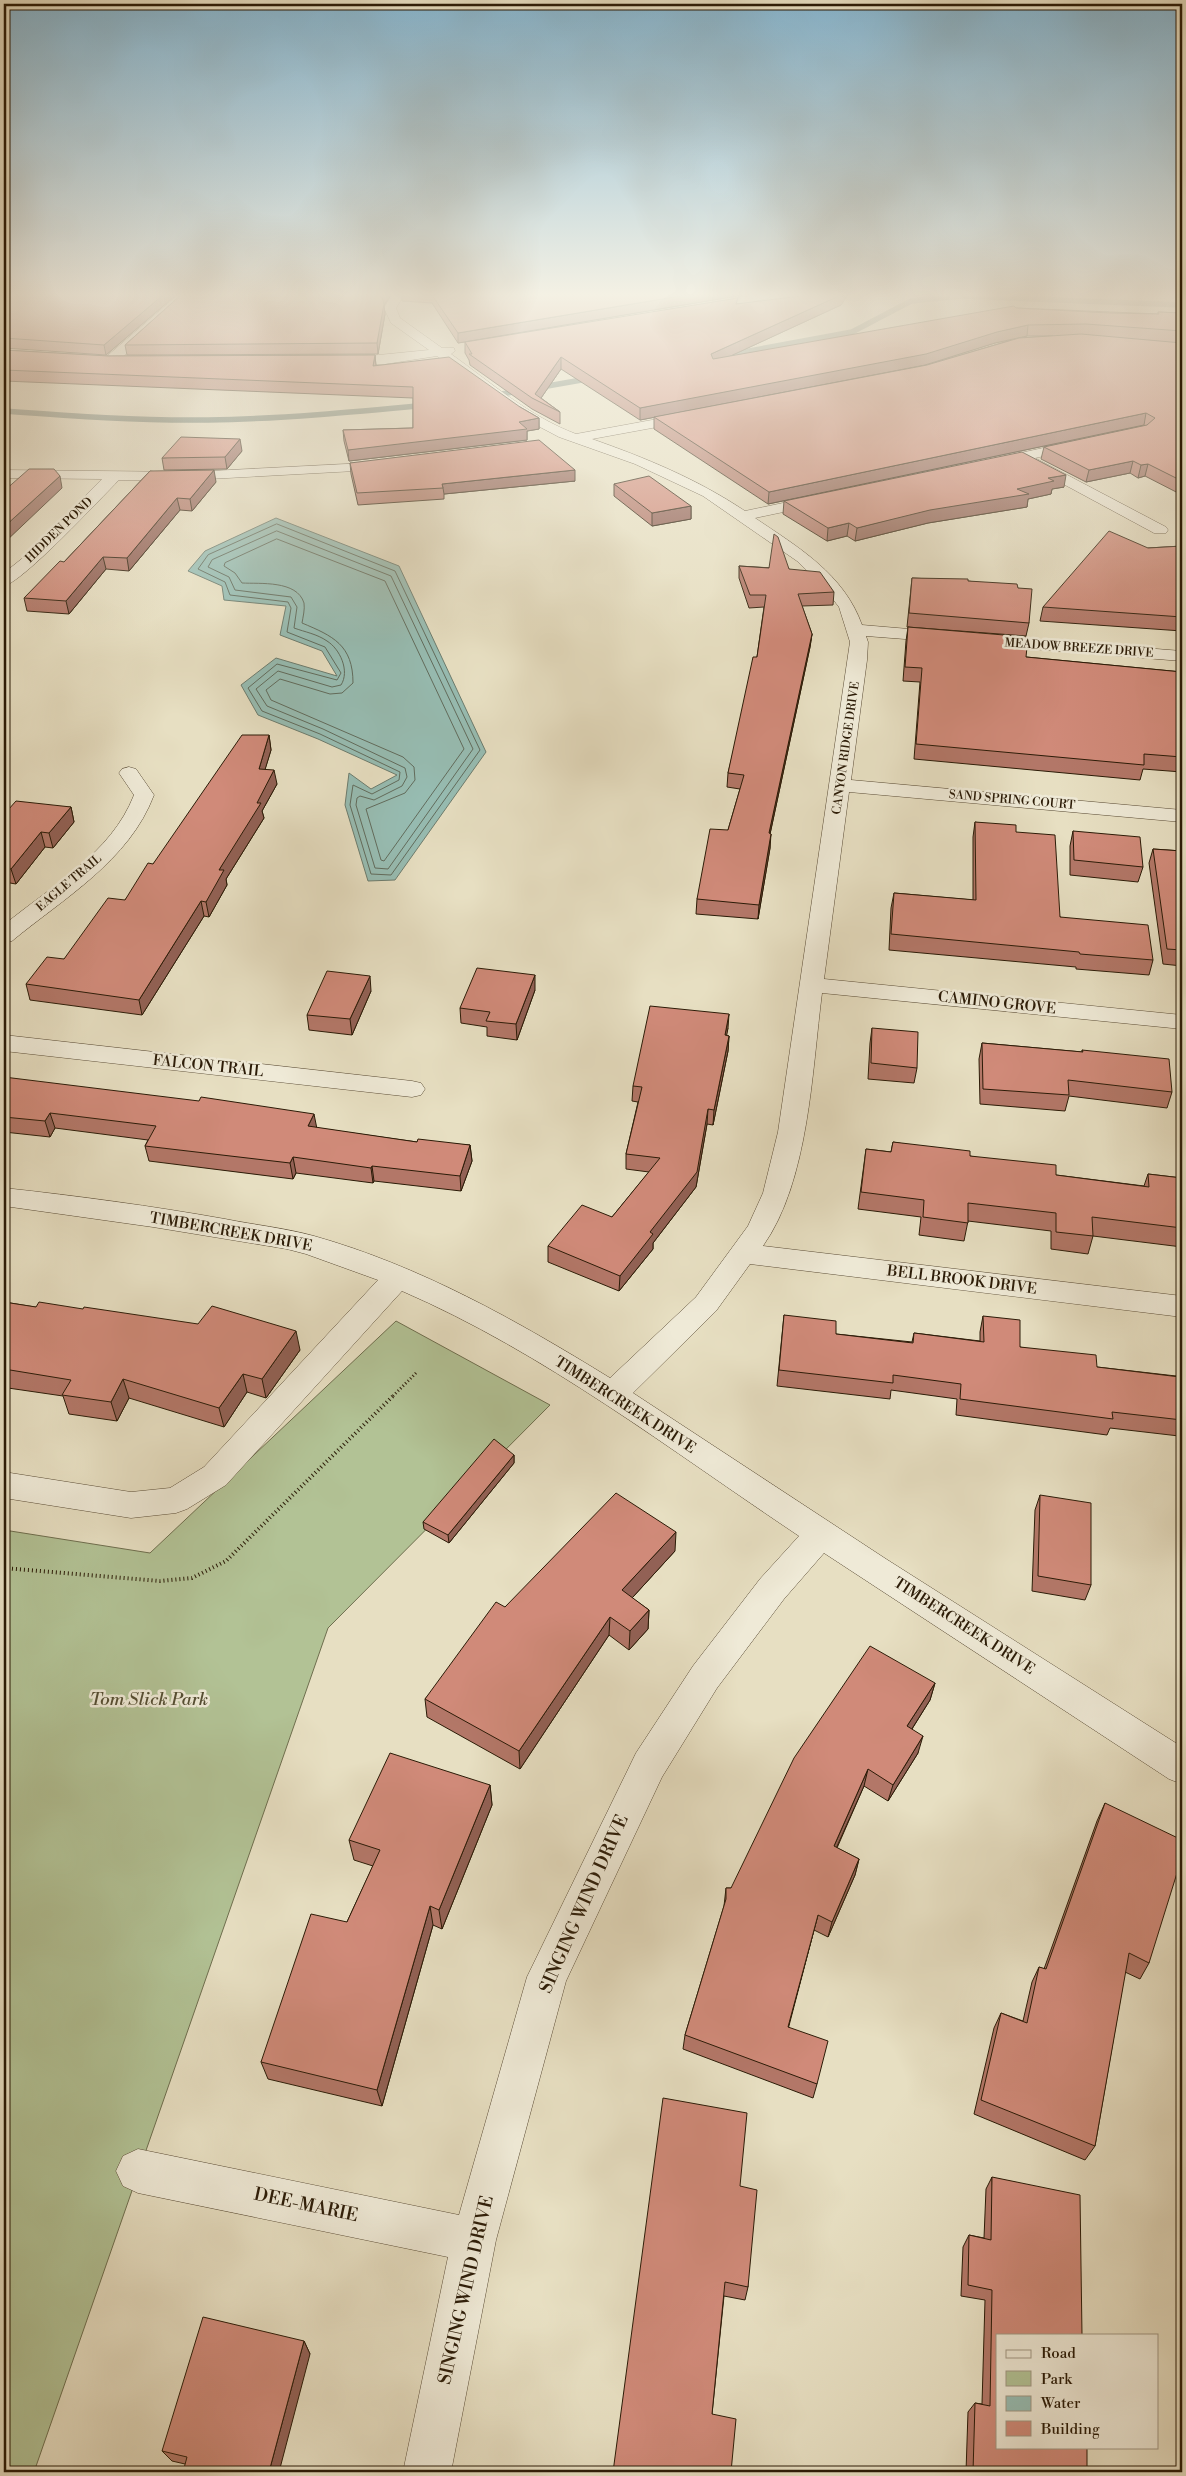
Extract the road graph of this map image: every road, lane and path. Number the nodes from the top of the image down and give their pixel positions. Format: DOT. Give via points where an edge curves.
graph roads {
  1 [pos="521,411"];
  2 [pos="700,415"];
  3 [pos="575,438"];
  4 [pos="1097,441"];
  5 [pos="548,443"];
  6 [pos="1022,457"];
  7 [pos="405,464"];
  8 [pos="974,467"];
  9 [pos="4,474"];
  10 [pos="113,477"];
  11 [pos="840,496"];
  12 [pos="744,516"];
  13 [pos="1160,530"];
  14 [pos="4,581"];
  15 [pos="856,630"];
  16 [pos="1182,656"];
  17 [pos="129,773"];
  18 [pos="841,785"];
  19 [pos="1182,816"];
  20 [pos="4,936"];
  21 [pos="812,985"];
  22 [pos="1182,1022"];
  23 [pos="4,1043"];
  24 [pos="412,1089"];
  25 [pos="4,1197"];
  26 [pos="742,1253"];
  27 [pos="399,1276"];
  28 [pos="1182,1307"];
  29 [pos="417,1372"];
  30 [pos="611,1395"];
  31 [pos="4,1485"];
  32 [pos="821,1534"];
  33 [pos="4,1568"];
  34 [pos="1182,1767"];
  35 [pos="138,2171"];
  36 [pos="474,2240"];
  37 [pos="427,2472"];
  1 -- 3 [label="street, CANYON RIDGE DRIVE"];
  2 -- 3 [label="street"];
  3 -- 5 [label="street"];
  3 -- 12 [label="street, CANYON RIDGE DRIVE" via="685,481"];
  4 -- 6 [label="street"];
  6 -- 8 [label="street"];
  6 -- 13 [label="street"];
  7 -- 10 [label="street" via="243,475"];
  9 -- 10 [label="street"];
  10 -- 14 [label="street, HIDDEN POND" via="30,560"];
  11 -- 12 [label="street"];
  12 -- 15 [label="street, CANYON RIDGE DRIVE" via="803,558 827,580 847,607"];
  15 -- 16 [label="street, MEADOW BREEZE DRIVE"];
  15 -- 18 [label="street, CANYON RIDGE DRIVE" via="858,660"];
  17 -- 20 [label="street, EAGLE TRAIL" via="144,795 140,810 124,832 82,875"];
  18 -- 19 [label="street, SAND SPRING COURT"];
  18 -- 21 [label="street, CANYON RIDGE DRIVE"];
  21 -- 22 [label="street, CAMINO GROVE"];
  21 -- 26 [label="street, CANYON RIDGE DRIVE" via="792,1132 776,1192 760,1229"];
  23 -- 24 [label="street, FALCON TRAIL"];
  25 -- 27 [label="street, TIMBERCREEK DRIVE" via="203,1224 311,1245"];
  26 -- 28 [label="street, BELL BROOK DRIVE"];
  26 -- 30 [label="street, CANYON RIDGE DRIVE" via="706,1304"];
  27 -- 30 [label="street, TIMBERCREEK DRIVE" via="497,1325"];
  27 -- 31 [label="street" via="215,1476 176,1500 131,1504"];
  29 -- 33 [label="path" via="226,1561 192,1578 160,1581"];
  30 -- 32 [label="street, TIMBERCREEK DRIVE"];
  32 -- 34 [label="street, TIMBERCREEK DRIVE"];
  32 -- 36 [label="street, SINGING WIND DRIVE" via="772,1589 705,1677 649,1764 608,1847 546,1977"];
  35 -- 36 [label="street, DEE-MARIE"];
  36 -- 37 [label="street, SINGING WIND DRIVE"];
}
